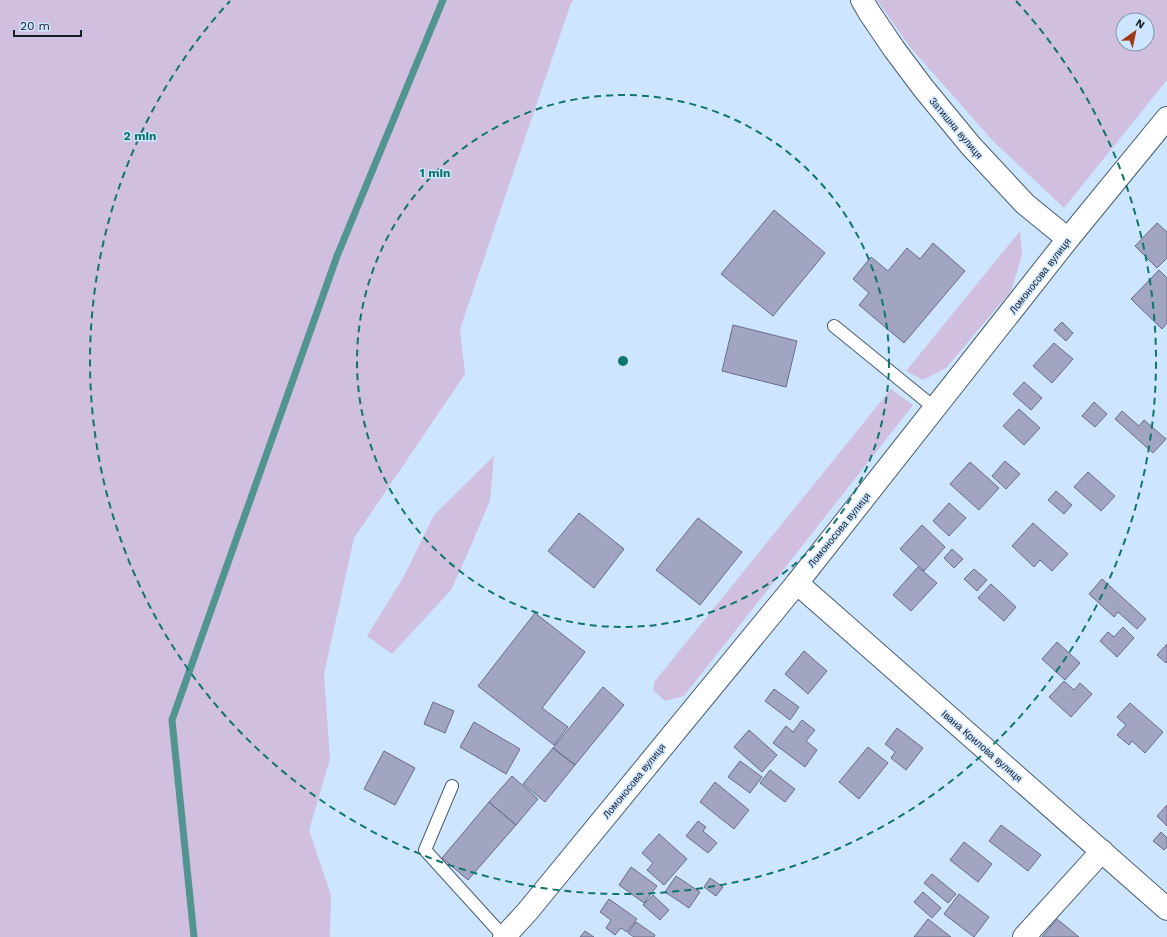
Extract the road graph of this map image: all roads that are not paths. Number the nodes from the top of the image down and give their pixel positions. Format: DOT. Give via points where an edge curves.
graph roads {
  1 [pos="862,0"];
  2 [pos="1165,124"];
  3 [pos="1068,239"];
  4 [pos="834,326"];
  5 [pos="936,408"];
  6 [pos="797,583"];
  7 [pos="452,786"];
  8 [pos="1102,851"];
  9 [pos="1167,909"];
  10 [pos="504,937"];
  11 [pos="1024,937"];
  1 -- 3 [label="street, Затишна вулиця" via="894,50 971,146 1025,204"];
  2 -- 3 [label="street, Ломоносова вулиця"];
  3 -- 5 [label="street, Ломоносова вулиця"];
  4 -- 5 [label="lane"];
  5 -- 6 [label="street, Ломоносова вулиця"];
  6 -- 8 [label="street, Івана Крилова вулиця"];
  6 -- 10 [label="street, Ломоносова вулиця"];
  7 -- 10 [label="lane" via="425,850"];
  8 -- 9 [label="street, Івана Крилова вулиця"];
  8 -- 11 [label="street"];
}
